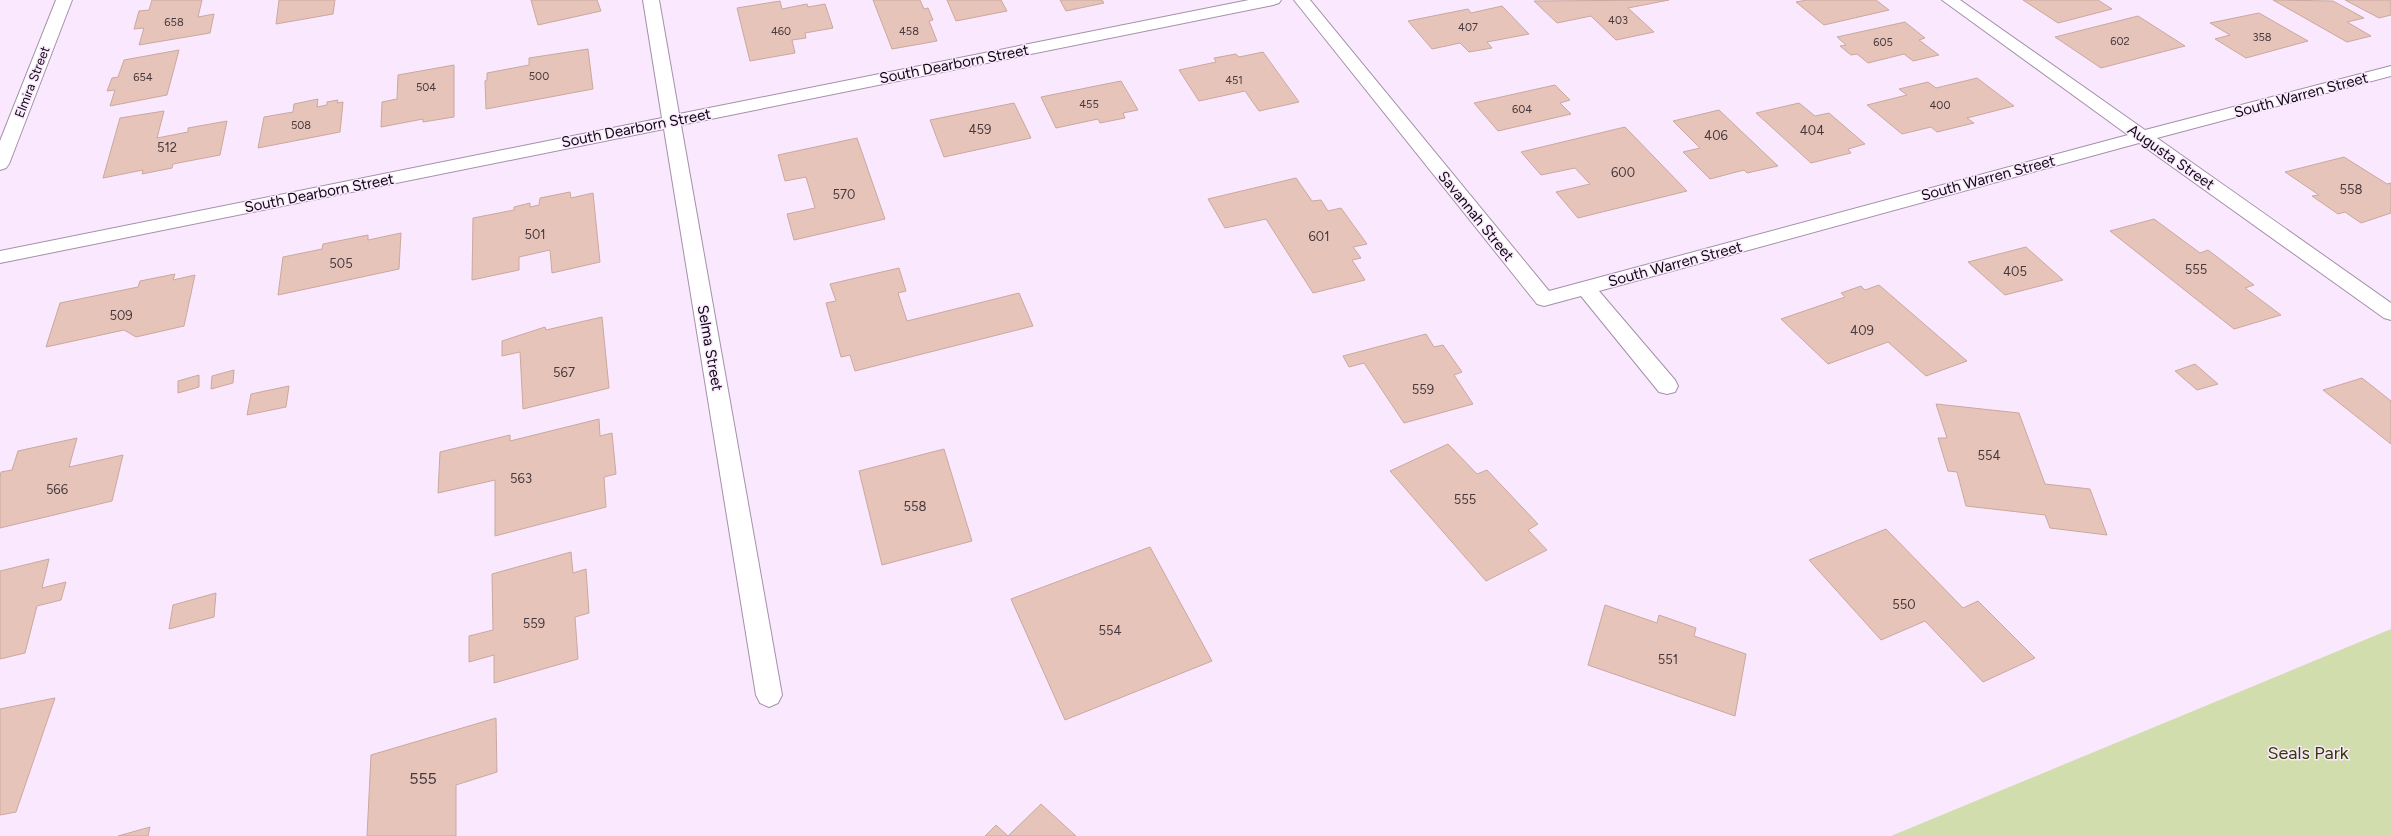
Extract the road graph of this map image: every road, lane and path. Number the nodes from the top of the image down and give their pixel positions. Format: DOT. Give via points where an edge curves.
graph roads {
  1 [pos="64,0"];
  2 [pos="651,0"];
  3 [pos="1273,0"];
  4 [pos="1302,0"];
  5 [pos="1950,0"];
  6 [pos="2391,71"];
  7 [pos="672,121"];
  8 [pos="2142,136"];
  9 [pos="0,164"];
  10 [pos="0,257"];
  11 [pos="1585,288"];
  12 [pos="2391,313"];
  13 [pos="1667,386"];
  14 [pos="769,695"];
  1 -- 9 [label="street, Elmira Street"];
  2 -- 7 [label="street, Selma Street"];
  3 -- 7 [label="street, South Dearborn Street"];
  4 -- 11 [label="street, Savannah Street" via="1544,299"];
  5 -- 8 [label="street, Augusta Street"];
  6 -- 8 [label="street, South Warren Street"];
  7 -- 10 [label="street, South Dearborn Street"];
  7 -- 14 [label="street, Selma Street"];
  8 -- 11 [label="street, South Warren Street"];
  8 -- 12 [label="street, Augusta Street"];
  11 -- 13 [label="street"];
}
